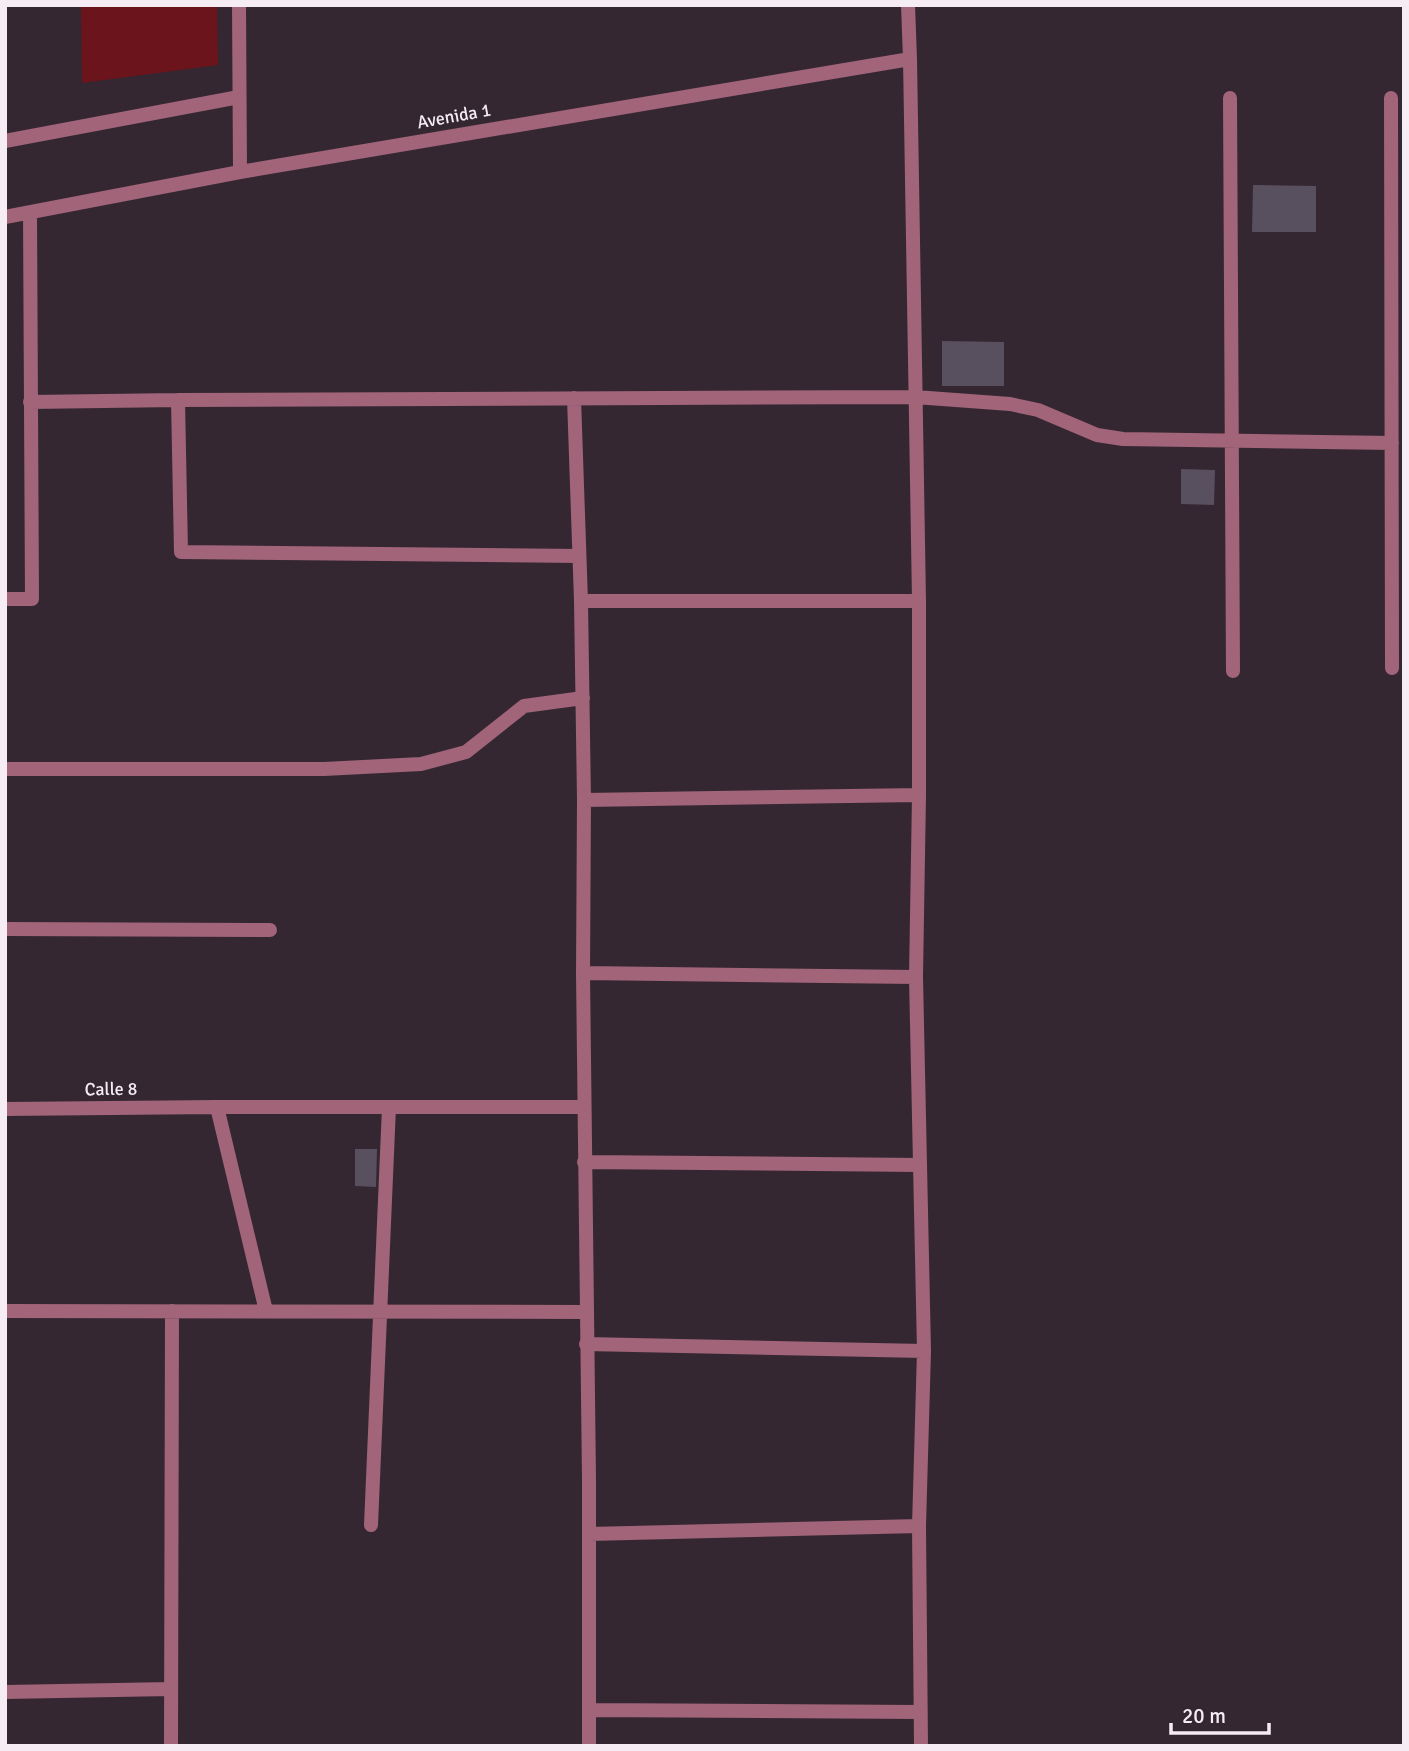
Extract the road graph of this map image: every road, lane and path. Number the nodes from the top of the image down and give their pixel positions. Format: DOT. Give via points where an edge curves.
graph roads {
  1 [pos="239,5"];
  2 [pos="908,5"];
  3 [pos="910,59"];
  4 [pos="239,97"];
  5 [pos="1230,98"];
  6 [pos="1391,98"];
  7 [pos="5,141"];
  8 [pos="240,172"];
  9 [pos="30,213"];
  10 [pos="5,217"];
  11 [pos="915,397"];
  12 [pos="574,398"];
  13 [pos="178,400"];
  14 [pos="30,402"];
  15 [pos="1232,442"];
  16 [pos="1392,443"];
  17 [pos="579,556"];
  18 [pos="5,599"];
  19 [pos="581,601"];
  20 [pos="919,601"];
  21 [pos="1392,668"];
  22 [pos="1233,671"];
  23 [pos="583,698"];
  24 [pos="5,769"];
  25 [pos="919,795"];
  26 [pos="584,800"];
  27 [pos="5,929"];
  28 [pos="270,930"];
  29 [pos="583,973"];
  30 [pos="916,977"];
  31 [pos="217,1107"];
  32 [pos="389,1107"];
  33 [pos="584,1107"];
  34 [pos="5,1109"];
  35 [pos="584,1162"];
  36 [pos="919,1165"];
  37 [pos="5,1311"];
  38 [pos="172,1311"];
  39 [pos="266,1311"];
  40 [pos="379,1312"];
  41 [pos="586,1312"];
  42 [pos="586,1344"];
  43 [pos="924,1352"];
  44 [pos="371,1525"];
  45 [pos="919,1526"];
  46 [pos="589,1534"];
  47 [pos="171,1689"];
  48 [pos="5,1692"];
  49 [pos="589,1710"];
  50 [pos="920,1712"];
  51 [pos="171,1746"];
  52 [pos="589,1746"];
  53 [pos="920,1746"];
  1 -- 4 [label="street"];
  2 -- 3 [label="street"];
  3 -- 8 [label="street, Avenida 1"];
  3 -- 11 [label="street"];
  4 -- 7 [label="street"];
  4 -- 8 [label="street"];
  5 -- 15 [label="street"];
  6 -- 16 [label="street"];
  8 -- 9 [label="street, Avenida 1"];
  9 -- 10 [label="street, Avenida 1"];
  9 -- 14 [label="street"];
  11 -- 12 [label="street"];
  11 -- 15 [label="street" via="1010,404 1038,410 1097,435 1123,439"];
  11 -- 20 [label="street"];
  12 -- 13 [label="street"];
  12 -- 17 [label="street"];
  13 -- 14 [label="street"];
  13 -- 17 [label="street" via="181,552"];
  14 -- 18 [label="street" via="32,599"];
  15 -- 16 [label="street"];
  15 -- 22 [label="street"];
  16 -- 21 [label="street"];
  17 -- 19 [label="street"];
  19 -- 20 [label="street"];
  19 -- 23 [label="street"];
  20 -- 25 [label="street"];
  23 -- 24 [label="street" via="524,706 466,752 421,764 324,769"];
  23 -- 26 [label="street"];
  25 -- 26 [label="street"];
  25 -- 30 [label="street"];
  26 -- 29 [label="street"];
  27 -- 28 [label="street"];
  29 -- 30 [label="street"];
  29 -- 33 [label="street"];
  30 -- 36 [label="street"];
  31 -- 32 [label="street, Calle 8"];
  31 -- 34 [label="street, Calle 8"];
  31 -- 39 [label="street"];
  32 -- 33 [label="street, Calle 8"];
  32 -- 40 [label="street"];
  33 -- 35 [label="street"];
  35 -- 36 [label="street"];
  35 -- 41 [label="street"];
  36 -- 43 [label="street"];
  37 -- 38 [label="street"];
  38 -- 39 [label="street"];
  38 -- 47 [label="street"];
  39 -- 40 [label="street"];
  40 -- 41 [label="street"];
  40 -- 44 [label="street"];
  41 -- 42 [label="street"];
  42 -- 43 [label="street"];
  42 -- 46 [label="street"];
  43 -- 45 [label="street"];
  45 -- 46 [label="street"];
  45 -- 50 [label="street"];
  46 -- 49 [label="street"];
  47 -- 48 [label="street"];
  47 -- 51 [label="street"];
  49 -- 50 [label="street"];
  49 -- 52 [label="street"];
  50 -- 53 [label="street"];
}
